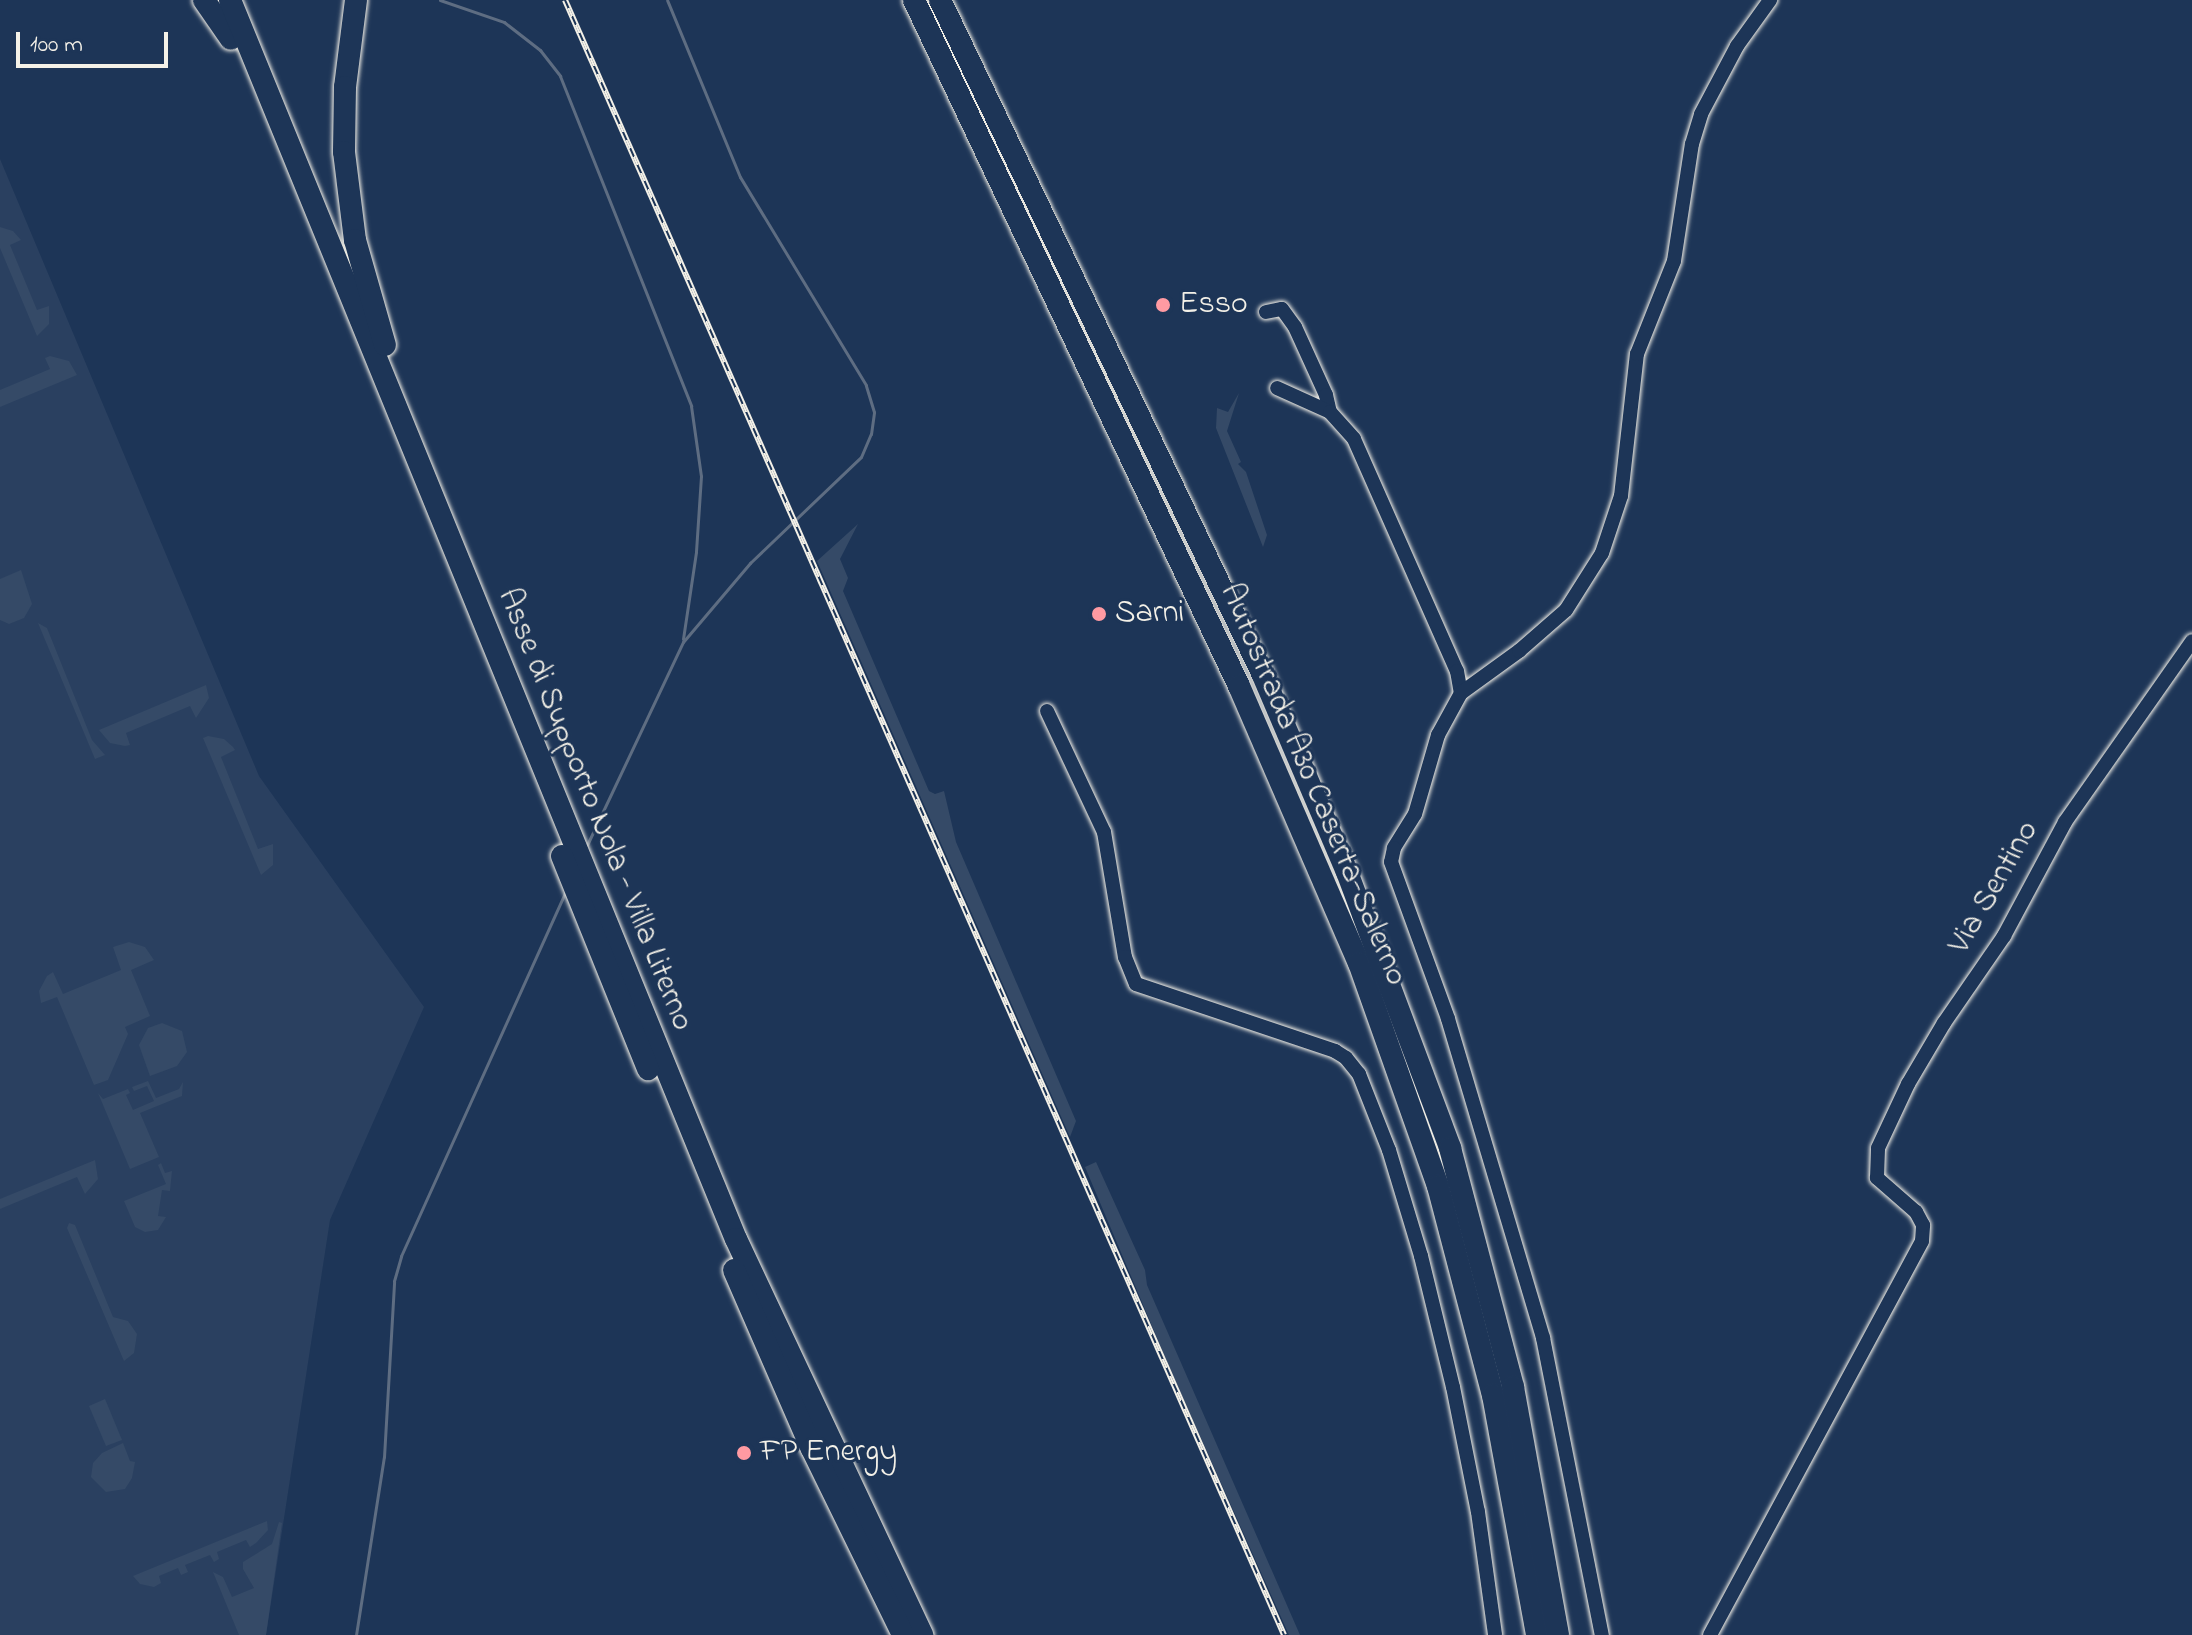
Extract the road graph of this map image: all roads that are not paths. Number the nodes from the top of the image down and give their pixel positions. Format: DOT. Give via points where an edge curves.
graph roads {
  1 [pos="204,0"];
  2 [pos="214,0"];
  3 [pos="230,0"];
  4 [pos="338,0"];
  5 [pos="356,0"];
  6 [pos="914,0"];
  7 [pos="940,0"];
  8 [pos="1770,0"];
  9 [pos="231,39"];
  10 [pos="345,87"];
  11 [pos="1266,312"];
  12 [pos="1277,388"];
  13 [pos="1330,412"];
  14 [pos="491,640"];
  15 [pos="2192,641"];
  16 [pos="1461,693"];
  17 [pos="1047,711"];
  18 [pos="548,800"];
  19 [pos="602,934"];
  20 [pos="903,1635"];
  21 [pos="922,1635"];
  22 [pos="1495,1635"];
  23 [pos="1537,1635"];
  24 [pos="1558,1635"];
  25 [pos="1602,1635"];
  26 [pos="1710,1635"];
  1 -- 9 [label="highway"];
  2 -- 9 [label="highway, Asse di Supporto Nola - Villa Literno"];
  3 -- 14 [label="highway, Asse di Supporto Nola - Villa Literno"];
  4 -- 10 [label="highway"];
  5 -- 10 [label="highway"];
  6 -- 23 [label="highway, Autostrada A30 Caserta-Salerno" via="1239,686 1359,963 1442,1201 1493,1395"];
  7 -- 24 [label="highway, Autostrada A30 Caserta-Salerno" via="1262,673 1347,872 1450,1148 1513,1387"];
  8 -- 16 [label="street" via="1737,46 1701,114 1674,261 1637,354 1621,496 1602,553 1566,610"];
  9 -- 18 [label="highway, Asse di Supporto Nola - Villa Literno"];
  10 -- 14 [label="highway" via="349,202 364,277 399,384 453,516"];
  11 -- 13 [label="street" via="1282,309 1295,327"];
  12 -- 13 [label="street"];
  13 -- 16 [label="street" via="1354,439 1446,643"];
  14 -- 18 [label="highway, Asse di Supporto Nola - Villa Literno"];
  15 -- 26 [label="street, Via Sentino" via="2068,818 2012,923 1908,1084 1878,1148 1877,1178 1916,1212 1923,1225 1922,1241"];
  16 -- 25 [label="street" via="1438,735 1415,814 1391,862 1448,1019 1543,1338"];
  17 -- 22 [label="street" via="1104,832 1125,957 1136,984 1335,1051 1359,1074 1407,1211 1453,1387"];
  18 -- 19 [label="highway, Asse di Supporto Nola - Villa Literno"];
  19 -- 20 [label="highway, Asse di Supporto Nola - Villa Literno" via="668,1118 812,1449"];
  19 -- 21 [label="highway, Asse di Supporto Nola - Villa Literno" via="736,1239"];
}
